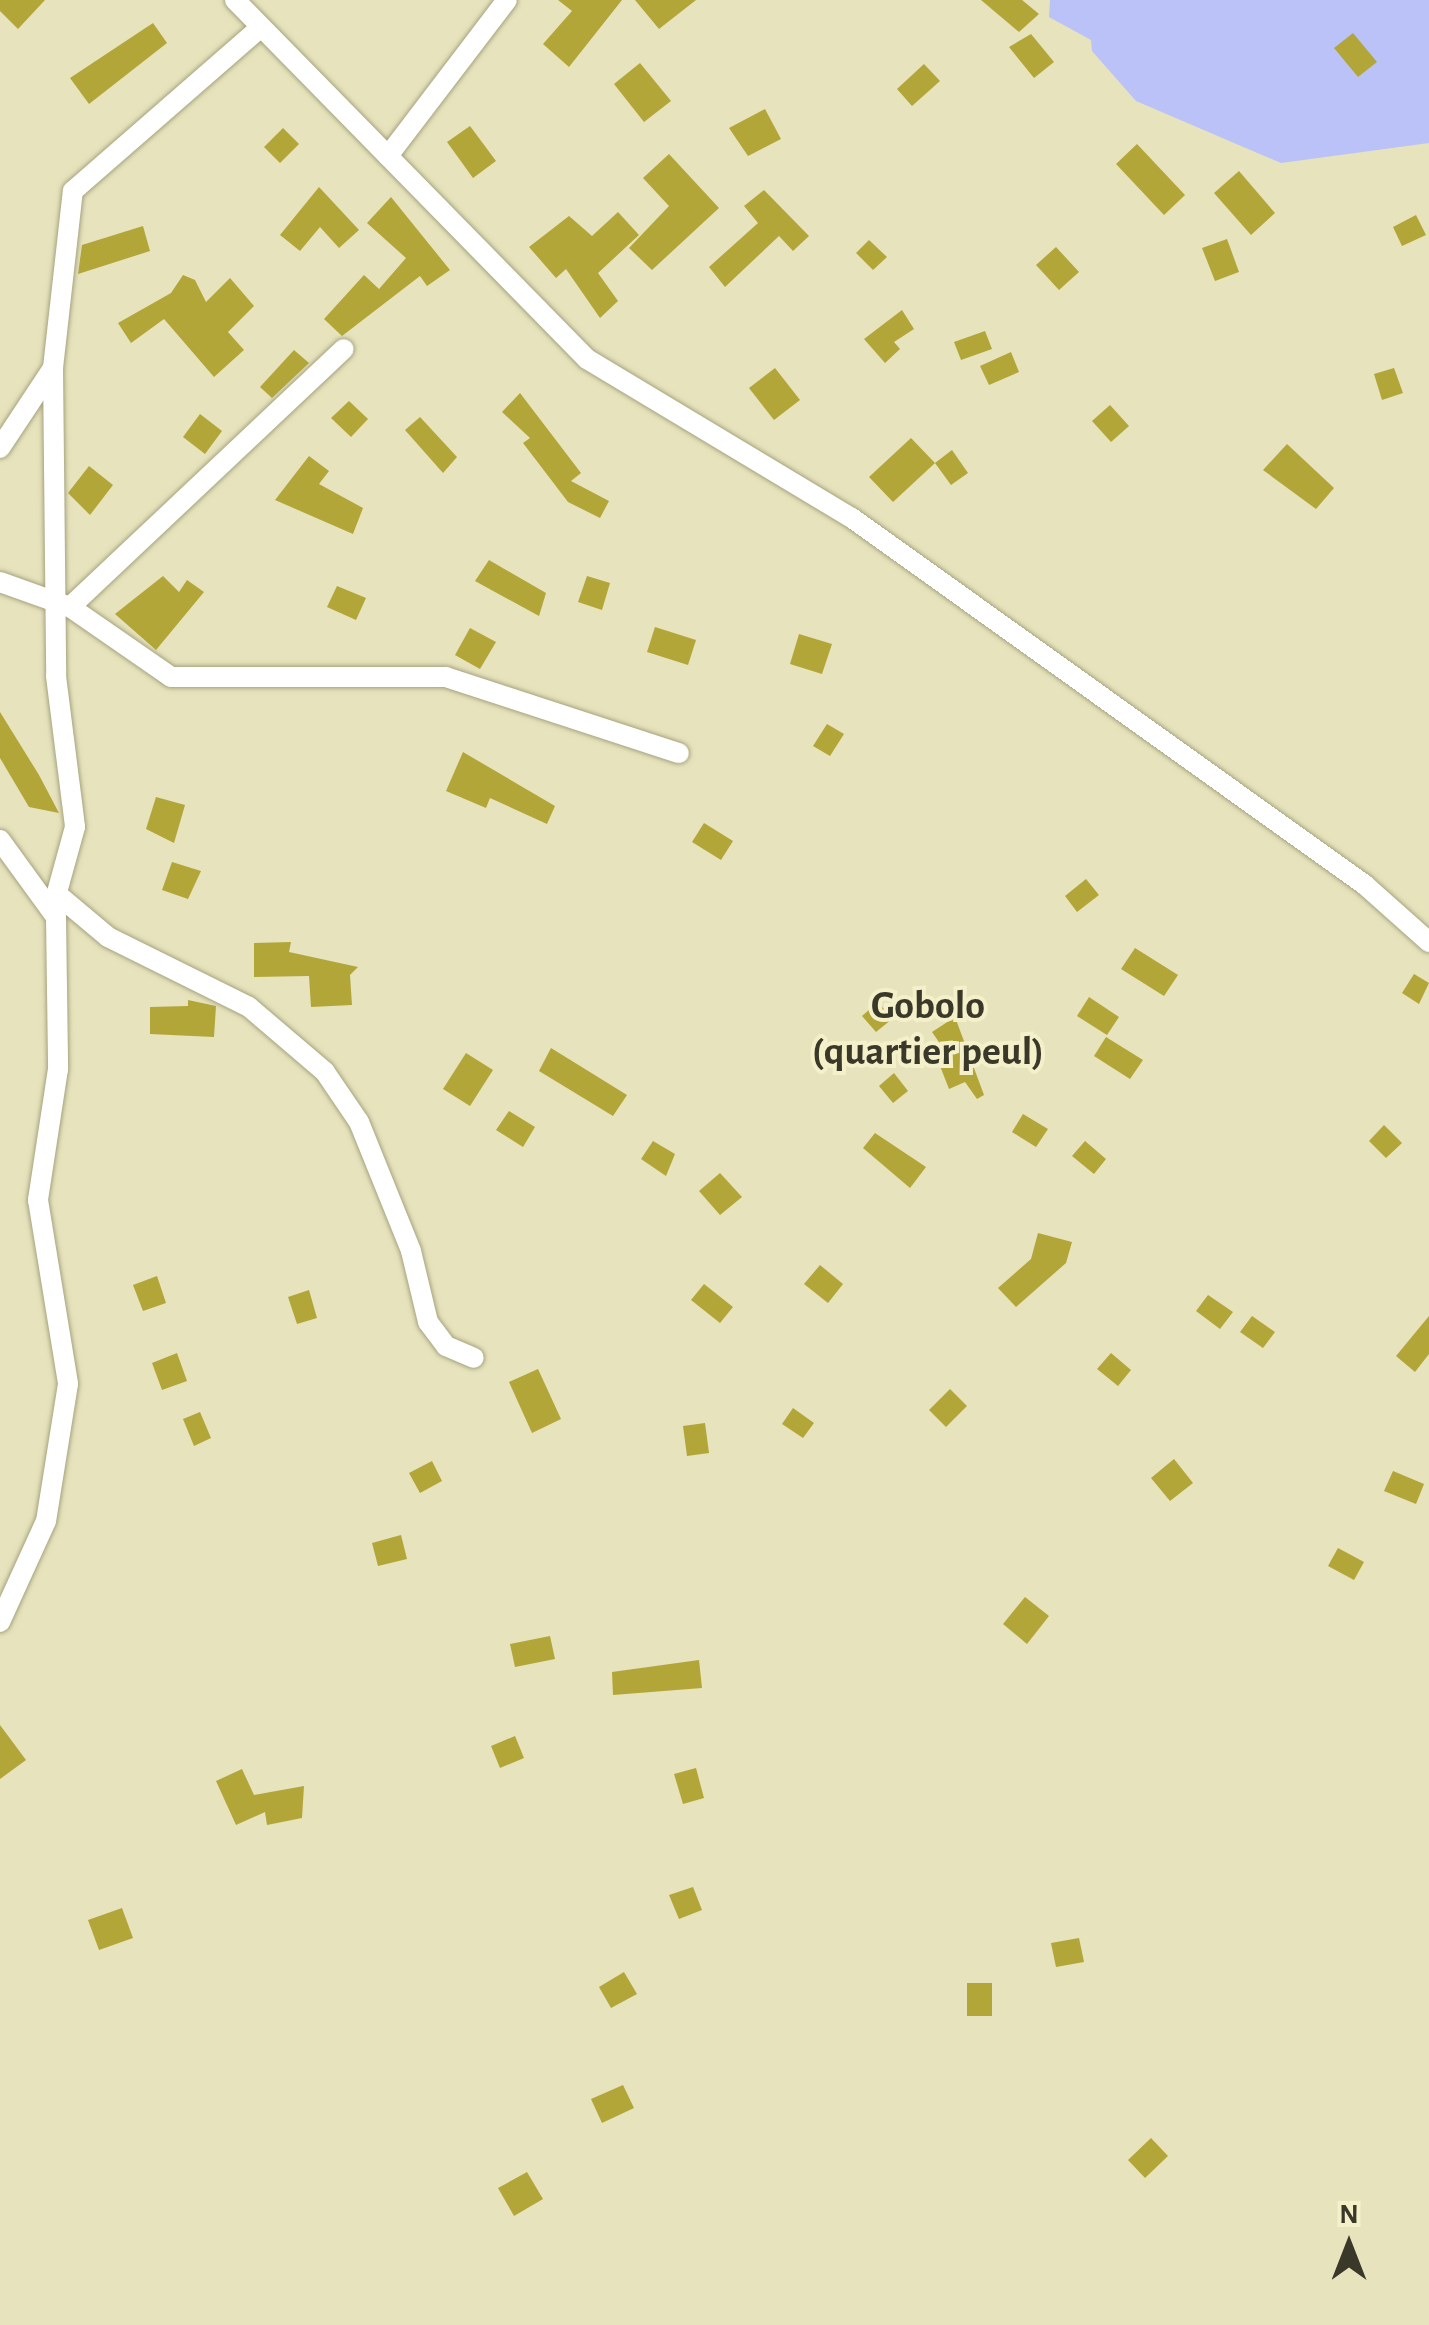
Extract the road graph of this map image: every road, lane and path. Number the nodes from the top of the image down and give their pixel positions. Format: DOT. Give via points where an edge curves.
graph roads {
  1 [pos="235,0"];
  2 [pos="508,0"];
  3 [pos="261,26"];
  4 [pos="388,156"];
  5 [pos="344,349"];
  6 [pos="53,368"];
  7 [pos="0,448"];
  8 [pos="0,582"];
  9 [pos="63,605"];
  10 [pos="678,753"];
  11 [pos="0,840"];
  12 [pos="55,900"];
  13 [pos="1429,942"];
  14 [pos="474,1358"];
  15 [pos="0,1622"];
  1 -- 3 [label="street"];
  2 -- 4 [label="street"];
  3 -- 4 [label="street"];
  3 -- 6 [label="street" via="74,190"];
  4 -- 13 [label="street" via="586,358 852,518 1365,885"];
  5 -- 9 [label="street"];
  6 -- 7 [label="street"];
  6 -- 9 [label="street"];
  8 -- 9 [label="street"];
  9 -- 10 [label="street" via="171,676 446,678"];
  9 -- 12 [label="street" via="62,770 75,827"];
  11 -- 12 [label="street"];
  12 -- 14 [label="street" via="108,938 249,1008 325,1072 358,1122 410,1251 428,1322 446,1346"];
  12 -- 15 [label="street" via="58,1070 38,1200 47,1282 66,1344 66,1427 46,1521"];
}
